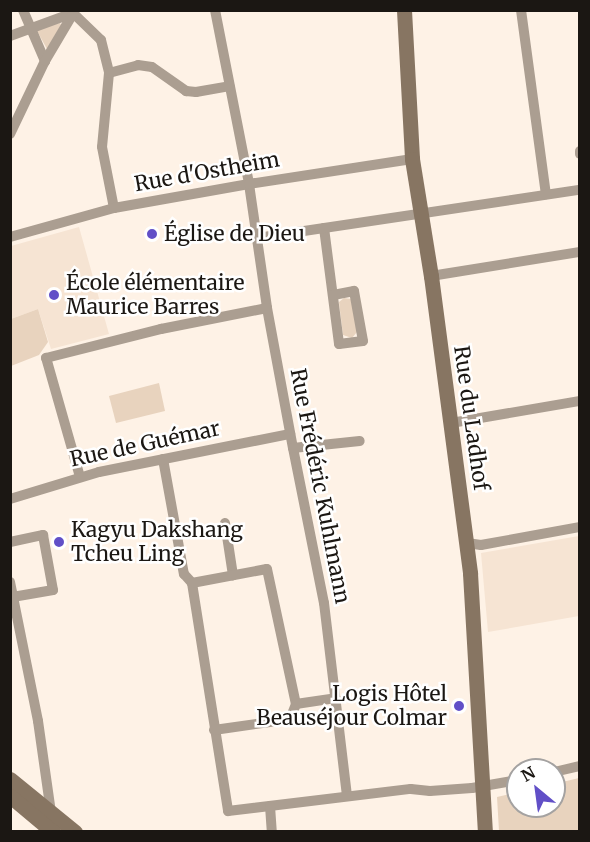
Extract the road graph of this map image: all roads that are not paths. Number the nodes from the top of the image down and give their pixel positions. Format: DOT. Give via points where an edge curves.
graph roads {
  1 [pos="23,10"];
  2 [pos="215,10"];
  3 [pos="404,10"];
  4 [pos="521,10"];
  5 [pos="74,12"];
  6 [pos="30,29"];
  7 [pos="10,36"];
  8 [pos="45,62"];
  9 [pos="109,73"];
  10 [pos="229,86"];
  11 [pos="10,134"];
  12 [pos="412,159"];
  13 [pos="249,184"];
  14 [pos="579,189"];
  15 [pos="546,194"];
  16 [pos="114,208"];
  17 [pos="421,213"];
  18 [pos="324,228"];
  19 [pos="11,235"];
  20 [pos="257,238"];
  21 [pos="579,252"];
  22 [pos="431,276"];
  23 [pos="333,295"];
  24 [pos="267,308"];
  25 [pos="579,401"];
  26 [pos="451,423"];
  27 [pos="290,434"];
  28 [pos="360,441"];
  29 [pos="293,448"];
  30 [pos="163,459"];
  31 [pos="80,477"];
  32 [pos="10,499"];
  33 [pos="225,523"];
  34 [pos="579,527"];
  35 [pos="10,542"];
  36 [pos="467,543"];
  37 [pos="233,575"];
  38 [pos="10,582"];
  39 [pos="192,583"];
  40 [pos="13,597"];
  41 [pos="336,698"];
  42 [pos="296,704"];
  43 [pos="214,730"];
  44 [pos="10,779"];
  45 [pos="506,782"];
  46 [pos="483,786"];
  47 [pos="10,796"];
  48 [pos="347,796"];
  49 [pos="270,806"];
  50 [pos="51,812"];
  51 [pos="49,830"];
  52 [pos="75,831"];
  53 [pos="272,831"];
  54 [pos="485,831"];
  1 -- 6 [label="street"];
  2 -- 10 [label="street, Rue Frédéric Kuhlmann"];
  3 -- 12 [label="main road, Rue du Ladhof"];
  4 -- 15 [label="street"];
  5 -- 6 [label="street"];
  5 -- 8 [label="street"];
  5 -- 9 [label="street" via="101,40"];
  6 -- 7 [label="street"];
  6 -- 8 [label="street"];
  8 -- 11 [label="street"];
  9 -- 10 [label="street" via="138,65 152,67 186,91"];
  9 -- 16 [label="street" via="102,147"];
  10 -- 13 [label="street, Rue Frédéric Kuhlmann"];
  12 -- 13 [label="street, Rue d'Ostheim"];
  12 -- 17 [label="main road, Rue du Ladhof"];
  13 -- 16 [label="street, Rue d'Ostheim"];
  13 -- 20 [label="street, Rue Frédéric Kuhlmann"];
  14 -- 15 [label="street"];
  15 -- 17 [label="street"];
  16 -- 19 [label="street, Rue d'Ostheim"];
  17 -- 18 [label="street"];
  17 -- 22 [label="main road, Rue du Ladhof"];
  18 -- 20 [label="street"];
  18 -- 23 [label="street"];
  20 -- 24 [label="street, Rue Frédéric Kuhlmann"];
  21 -- 22 [label="street"];
  22 -- 26 [label="main road, Rue du Ladhof"];
  23 -- 23 [label="street" via="339,344 363,340 354,291"];
  24 -- 27 [label="street, Rue Frédéric Kuhlmann"];
  24 -- 31 [label="street" via="161,328 46,358"];
  25 -- 26 [label="street"];
  26 -- 36 [label="main road, Rue du Ladhof"];
  27 -- 29 [label="street, Rue Frédéric Kuhlmann"];
  27 -- 30 [label="street, Rue de Guémar"];
  28 -- 29 [label="street"];
  29 -- 41 [label="street, Rue Frédéric Kuhlmann" via="324,603"];
  30 -- 31 [label="street, Rue de Guémar"];
  30 -- 39 [label="street" via="184,574"];
  31 -- 32 [label="street, Rue de Guémar"];
  33 -- 37 [label="street"];
  34 -- 36 [label="street" via="481,545"];
  35 -- 40 [label="street" via="43,536 53,590"];
  36 -- 46 [label="main road, Rue du Ladhof"];
  37 -- 39 [label="street"];
  37 -- 42 [label="street" via="267,569"];
  38 -- 40 [label="street"];
  39 -- 43 [label="street"];
  40 -- 50 [label="street" via="38,721"];
  41 -- 42 [label="street"];
  41 -- 48 [label="street, Rue Frédéric Kuhlmann"];
  42 -- 43 [label="street" via="284,720"];
  43 -- 49 [label="street" via="228,811"];
  44 -- 50 [label="main road"];
  45 -- 46 [label="street"];
  46 -- 48 [label="street"];
  46 -- 54 [label="main road, Rue du Ladhof"];
  47 -- 51 [label="main road"];
  48 -- 49 [label="street"];
  49 -- 53 [label="street"];
  50 -- 51 [label="main road"];
  50 -- 52 [label="main road"];
}
